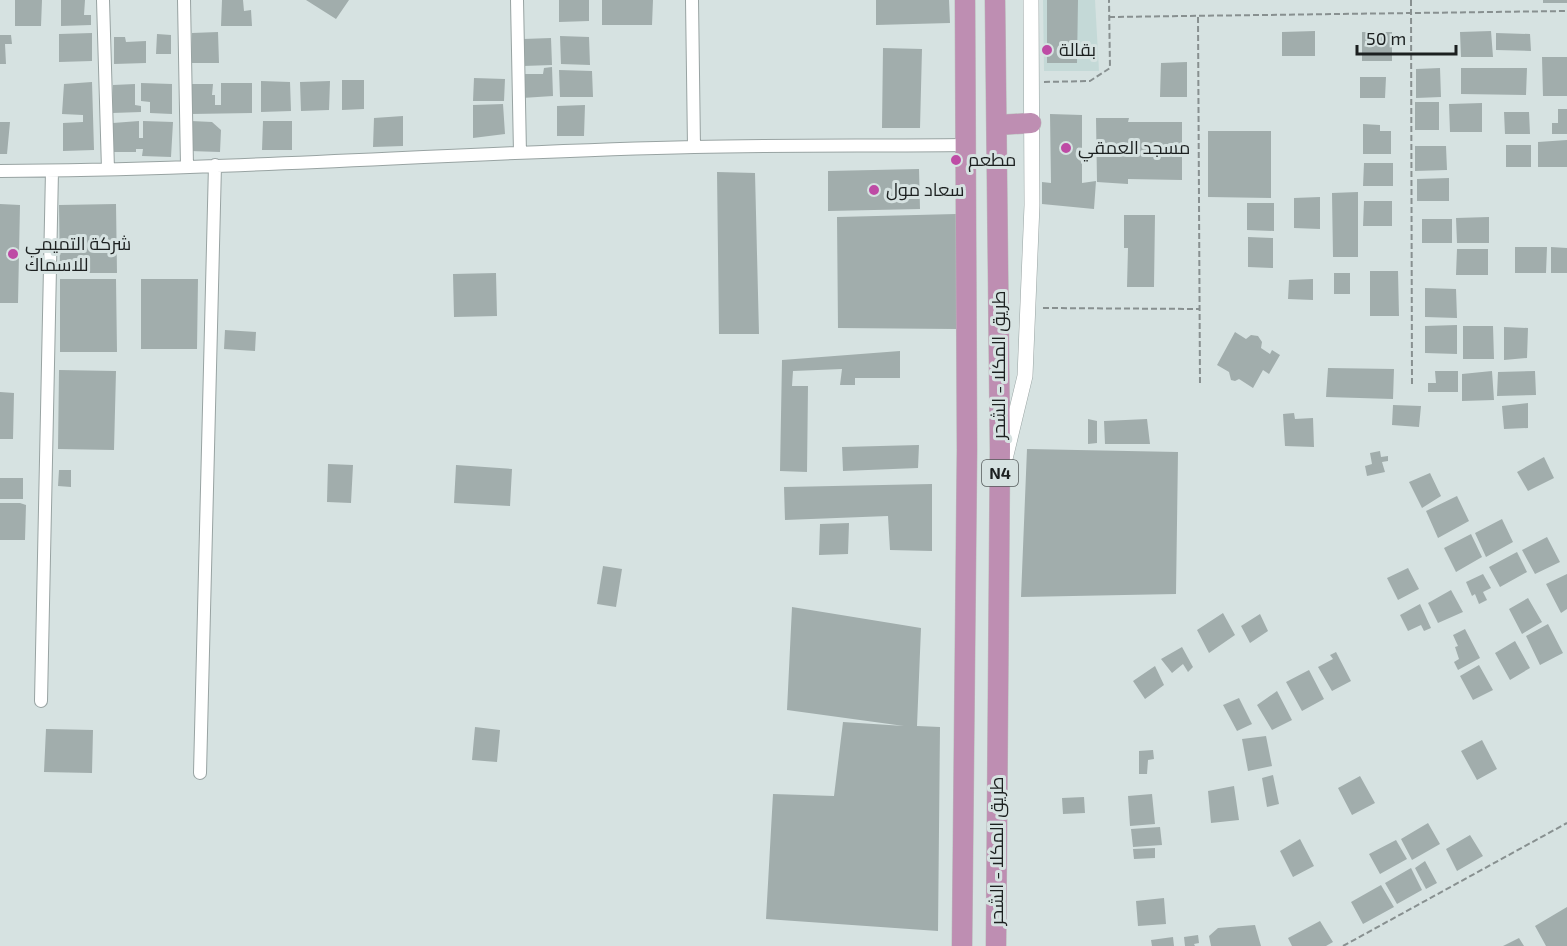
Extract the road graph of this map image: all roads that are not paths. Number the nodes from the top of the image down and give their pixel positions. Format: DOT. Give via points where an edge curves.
graph roads {
  1 [pos="103,0"];
  2 [pos="184,0"];
  3 [pos="517,0"];
  4 [pos="692,0"];
  5 [pos="965,0"];
  6 [pos="995,0"];
  7 [pos="1031,0"];
  8 [pos="1031,123"];
  9 [pos="998,125"];
  10 [pos="965,145"];
  11 [pos="998,145"];
  12 [pos="694,147"];
  13 [pos="520,153"];
  14 [pos="216,165"];
  15 [pos="187,166"];
  16 [pos="108,169"];
  17 [pos="0,171"];
  18 [pos="52,171"];
  19 [pos="967,449"];
  20 [pos="1000,449"];
  21 [pos="1000,480"];
  22 [pos="41,701"];
  23 [pos="200,773"];
  24 [pos="963,940"];
  25 [pos="996,940"];
  1 -- 16 [label="street"];
  2 -- 15 [label="street"];
  3 -- 13 [label="street"];
  4 -- 12 [label="street"];
  5 -- 10 [label="highway, طريق المكلا - الشحر / N4"];
  6 -- 9 [label="highway, طريق المكلا - الشحر / N4"];
  7 -- 8 [label="street"];
  8 -- 9 [label="highway"];
  8 -- 21 [label="street" via="1025,376"];
  9 -- 11 [label="highway, طريق المكلا - الشحر / N4"];
  10 -- 11 [label="highway"];
  10 -- 12 [label="street"];
  10 -- 19 [label="highway, طريق المكلا - الشحر / N4"];
  11 -- 20 [label="highway, طريق المكلا - الشحر / N4"];
  12 -- 13 [label="street"];
  13 -- 14 [label="street"];
  14 -- 15 [label="street"];
  14 -- 23 [label="street"];
  15 -- 16 [label="street"];
  16 -- 18 [label="street"];
  17 -- 18 [label="street"];
  18 -- 22 [label="street"];
  19 -- 20 [label="highway"];
  19 -- 24 [label="highway, طريق المكلا - الشحر / N4"];
  20 -- 21 [label="highway, طريق المكلا - الشحر / N4"];
  21 -- 25 [label="highway, طريق المكلا - الشحر / N4"];
  24 -- 25 [label="highway"];
}
